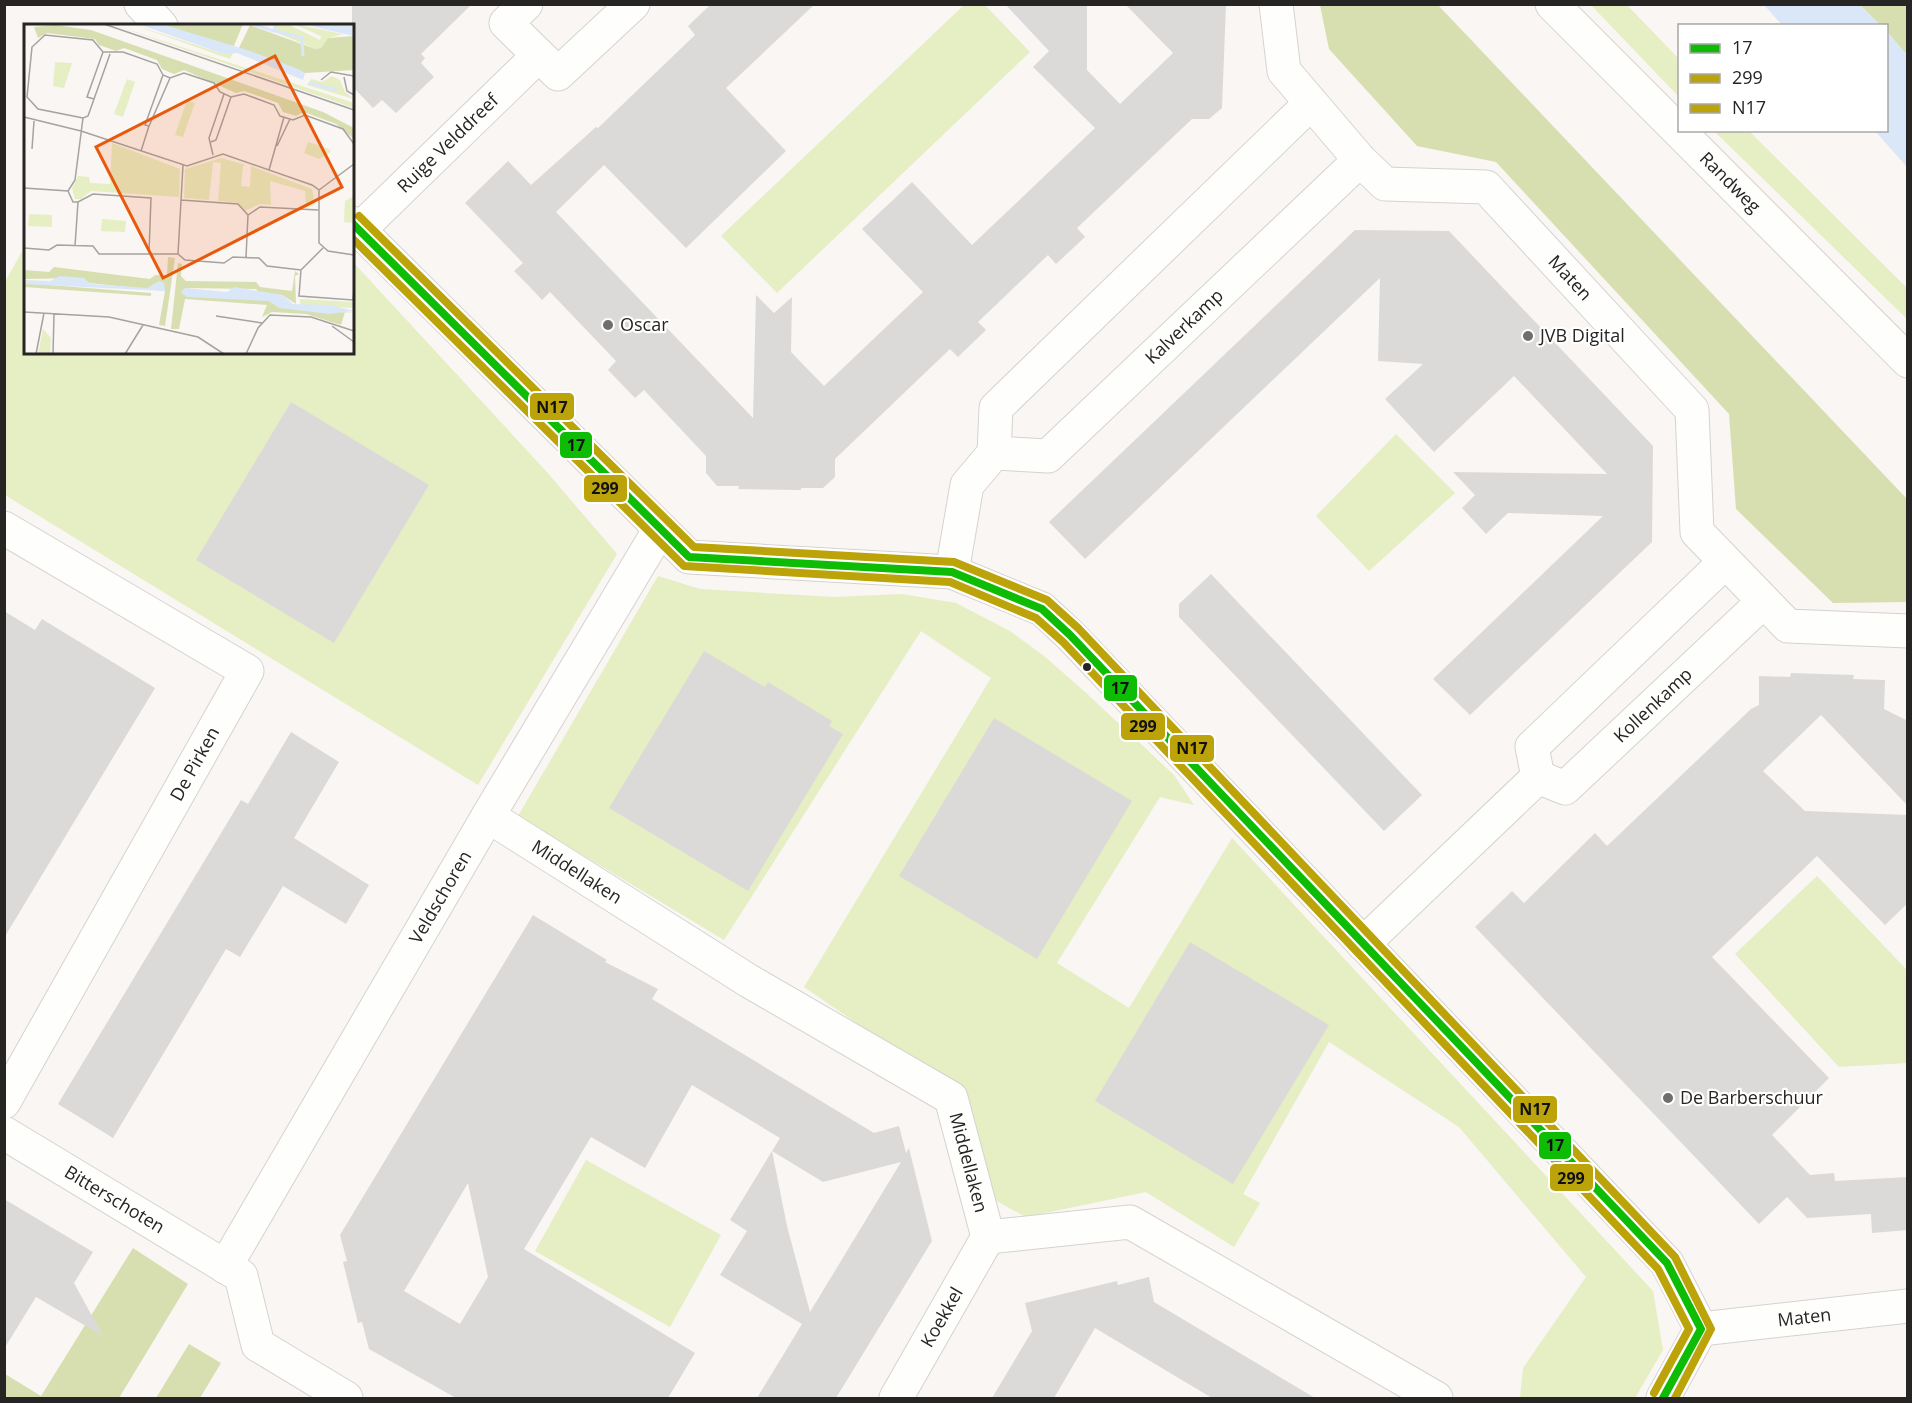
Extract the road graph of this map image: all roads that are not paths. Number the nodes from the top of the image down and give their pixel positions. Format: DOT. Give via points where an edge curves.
graph roads {
  1 [pos="141,4"];
  2 [pos="526,4"];
  3 [pos="633,4"];
  4 [pos="1276,4"];
  5 [pos="1552,4"];
  6 [pos="159,24"];
  7 [pos="538,56"];
  8 [pos="1311,103"];
  9 [pos="1678,130"];
  10 [pos="1680,132"];
  11 [pos="1360,160"];
  12 [pos="356,227"];
  13 [pos="1908,361"];
  14 [pos="994,453"];
  15 [pos="4,528"];
  16 [pos="660,530"];
  17 [pos="1724,562"];
  18 [pos="952,572"];
  19 [pos="1763,602"];
  20 [pos="1908,631"];
  21 [pos="1538,777"];
  22 [pos="488,816"];
  23 [pos="1363,944"];
  24 [pos="4,1102"];
  25 [pos="4,1133"];
  26 [pos="988,1237"];
  27 [pos="225,1267"];
  28 [pos="1908,1306"];
  29 [pos="1701,1329"];
  30 [pos="346,1398"];
  31 [pos="896,1398"];
  32 [pos="1436,1398"];
  33 [pos="1663,1398"];
  1 -- 6 [label="street"];
  2 -- 7 [label="street" via="507,23"];
  3 -- 7 [label="street" via="558,74"];
  4 -- 8 [label="street, Maten" via="1284,71"];
  5 -- 9 [label="street, Randweg"];
  7 -- 12 [label="street, Ruige Velddreef"];
  8 -- 11 [label="street, Maten"];
  8 -- 14 [label="street" via="996,408"];
  10 -- 13 [label="street, Randweg"];
  11 -- 14 [label="street, Kalverkamp" via="1048,456"];
  11 -- 17 [label="street, Maten" via="1385,184 1486,187 1692,410 1697,532"];
  12 -- 16 [label="street, Ruige Velddreef"];
  14 -- 18 [label="street" via="967,485"];
  15 -- 24 [label="street, De Pirken" via="247,671"];
  16 -- 18 [label="street, Ruige Velddreef" via="689,557"];
  16 -- 22 [label="street, Veldschoren"];
  17 -- 19 [label="street, Maten"];
  17 -- 21 [label="street" via="1532,747"];
  18 -- 23 [label="street, Ruige Velddreef" via="1042,609 1063,628"];
  19 -- 20 [label="street, Maten" via="1788,626"];
  19 -- 21 [label="street, Kollenkamp" via="1565,788"];
  21 -- 23 [label="street"];
  22 -- 26 [label="street, Middellaken" via="749,981 951,1098"];
  22 -- 27 [label="street, Veldschoren"];
  23 -- 29 [label="street, Ruige Velddreef" via="1667,1263"];
  25 -- 27 [label="street, Bitterschoten"];
  26 -- 31 [label="street, Koekkel"];
  26 -- 32 [label="street, Middellaken" via="1130,1222"];
  27 -- 30 [label="street, Bitterschoten" via="241,1276 258,1345"];
  28 -- 29 [label="street, Maten"];
  29 -- 33 [label="street"];
}
